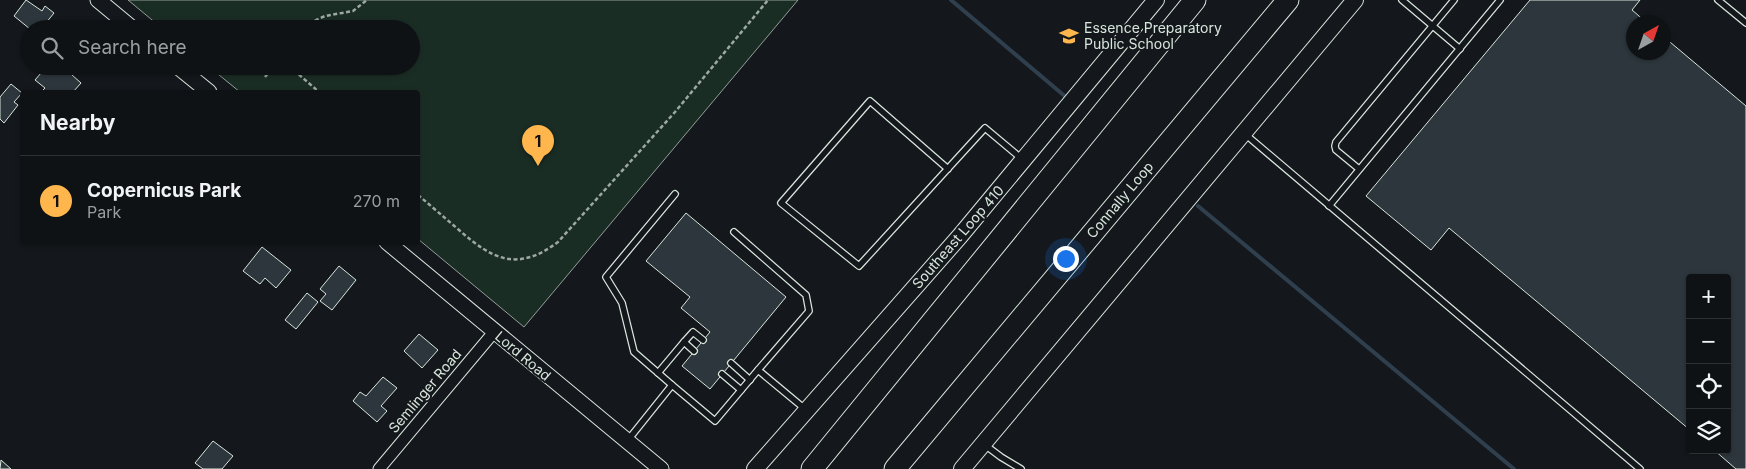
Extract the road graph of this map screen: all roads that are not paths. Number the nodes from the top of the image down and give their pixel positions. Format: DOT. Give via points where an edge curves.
graph roads {
  1 [pos="98,0"];
  2 [pos="1156,0"];
  3 [pos="1195,0"];
  4 [pos="1288,0"];
  5 [pos="1355,0"];
  6 [pos="1402,0"];
  7 [pos="1454,0"];
  8 [pos="1500,0"];
  9 [pos="1718,0"];
  10 [pos="121,20"];
  11 [pos="1746,24"];
  12 [pos="1432,26"];
  13 [pos="1460,49"];
  14 [pos="188,75"];
  15 [pos="206,90"];
  16 [pos="1244,133"];
  17 [pos="1024,160"];
  18 [pos="948,169"];
  19 [pos="1359,169"];
  20 [pos="675,194"];
  21 [pos="1329,206"];
  22 [pos="734,232"];
  23 [pos="391,245"];
  24 [pos="494,332"];
  25 [pos="703,340"];
  26 [pos="684,342"];
  27 [pos="694,351"];
  28 [pos="731,363"];
  29 [pos="758,370"];
  30 [pos="658,373"];
  31 [pos="722,374"];
  32 [pos="750,380"];
  33 [pos="672,385"];
  34 [pos="741,390"];
  35 [pos="807,411"];
  36 [pos="836,440"];
  37 [pos="626,442"];
  38 [pos="983,443"];
  39 [pos="379,469"];
  40 [pos="661,469"];
  41 [pos="755,469"];
  42 [pos="803,469"];
  43 [pos="812,469"];
  44 [pos="895,469"];
  45 [pos="962,469"];
  46 [pos="1021,469"];
  47 [pos="1640,469"];
  1 -- 10 [label="street"];
  2 -- 17 [label="main road, Southeast Loop 410"];
  3 -- 36 [label="highway"];
  4 -- 44 [label="highway, Connally Loop"];
  5 -- 16 [label="main road"];
  6 -- 12 [label="lane"];
  7 -- 12 [label="lane"];
  8 -- 13 [label="lane"];
  9 -- 11 [label="lane"];
  12 -- 13 [label="lane"];
  12 -- 19 [label="lane" via="1336,142 1336,150"];
  13 -- 19 [label="lane"];
  14 -- 15 [label="street"];
  16 -- 21 [label="lane"];
  16 -- 38 [label="main road"];
  17 -- 18 [label="lane" via="985,128"];
  17 -- 35 [label="main road, Southeast Loop 410"];
  18 -- 18 [label="lane" via="859,266 781,203 870,102"];
  19 -- 21 [label="lane"];
  20 -- 30 [label="lane" via="606,277 622,303 634,352"];
  21 -- 47 [label="lane"];
  22 -- 29 [label="lane" via="806,295 809,310"];
  23 -- 24 [label="street, Lord Road"];
  24 -- 37 [label="street, Lord Road"];
  24 -- 39 [label="street, Semlinger Road"];
  25 -- 26 [label="lane" via="693,332"];
  26 -- 27 [label="lane"];
  26 -- 30 [label="lane"];
  28 -- 32 [label="lane"];
  29 -- 32 [label="lane"];
  29 -- 35 [label="lane"];
  30 -- 33 [label="lane"];
  31 -- 34 [label="lane"];
  32 -- 34 [label="lane"];
  33 -- 34 [label="lane" via="715,421"];
  33 -- 37 [label="lane"];
  35 -- 41 [label="main road, Southeast Loop 410"];
  36 -- 42 [label="highway"];
  36 -- 43 [label="highway"];
  37 -- 40 [label="street, Lord Road"];
  38 -- 45 [label="main road"];
  38 -- 46 [label="lane"];
}
